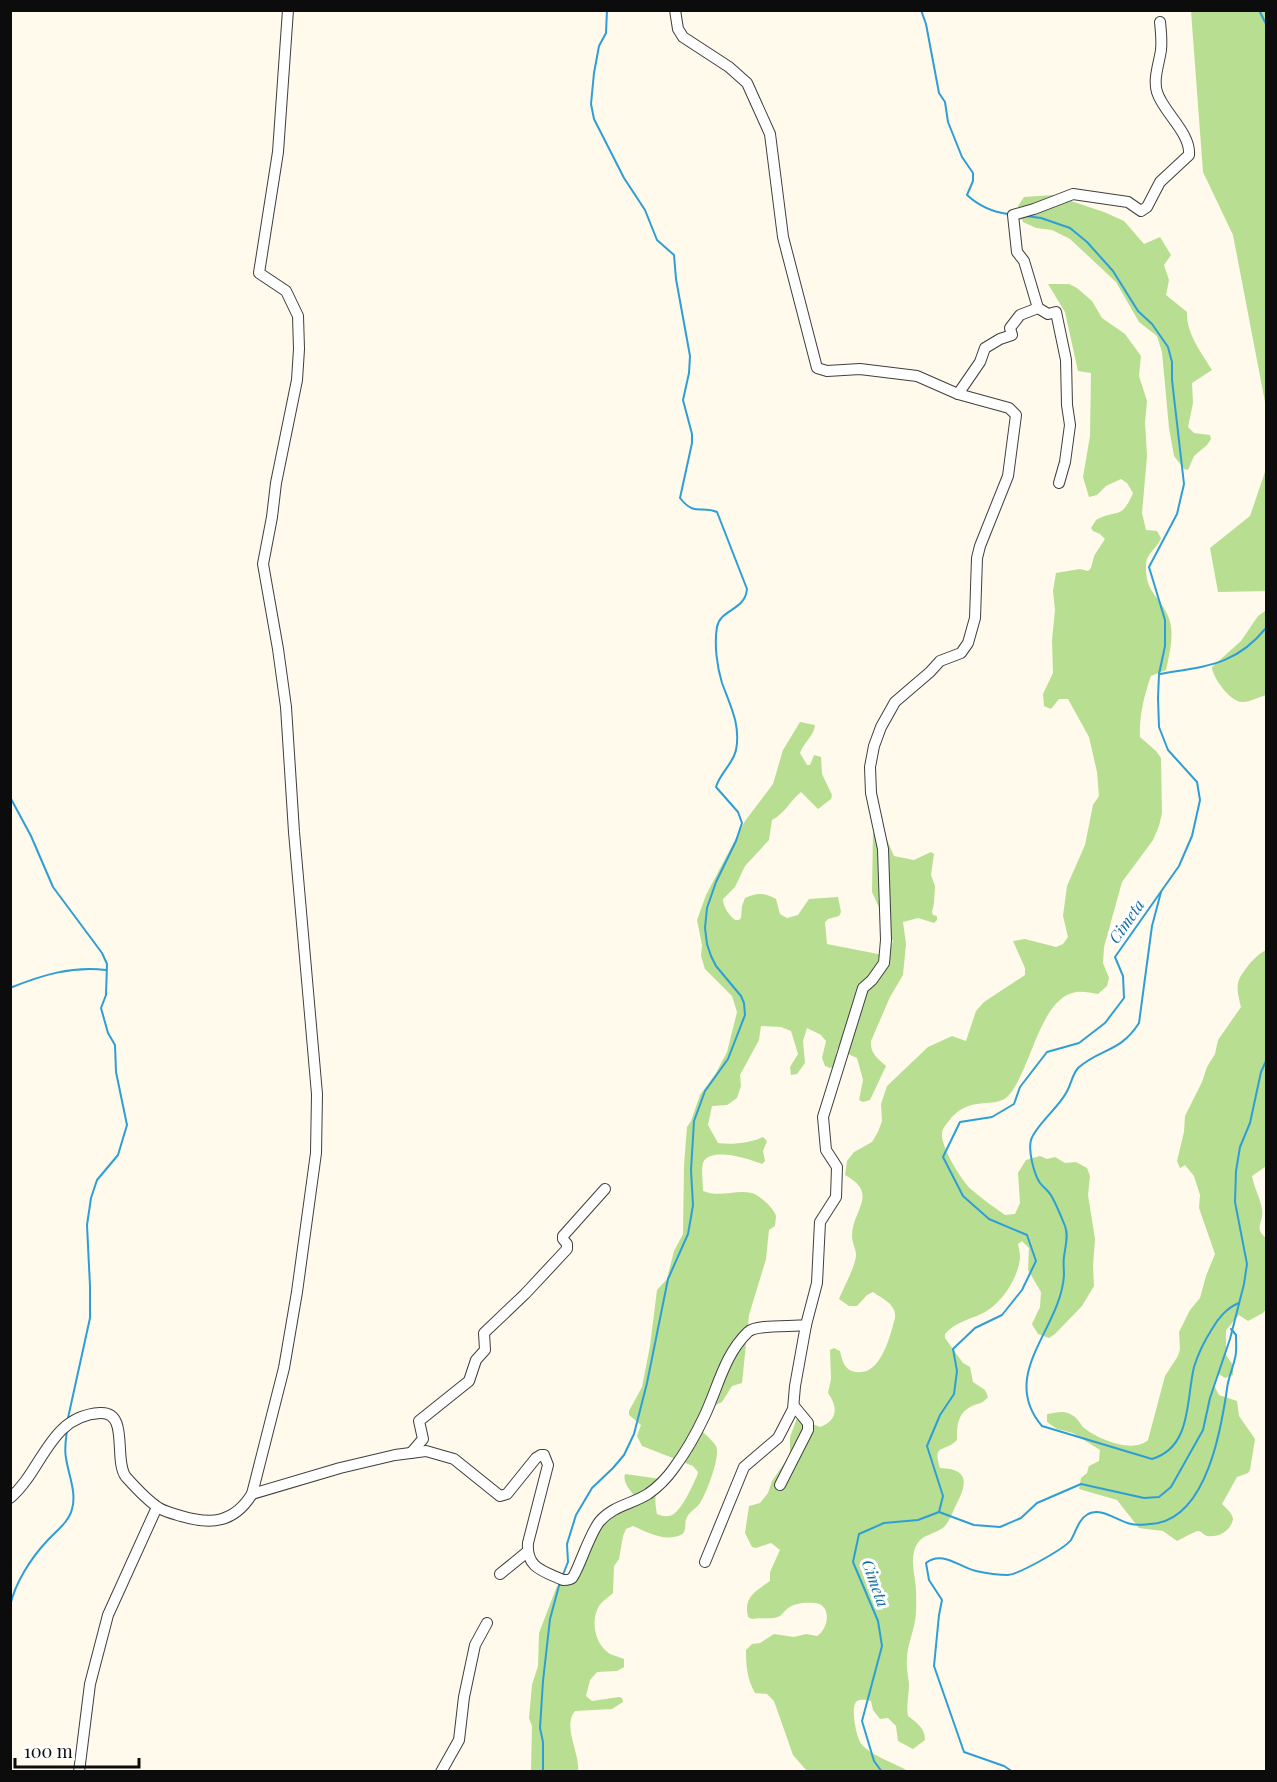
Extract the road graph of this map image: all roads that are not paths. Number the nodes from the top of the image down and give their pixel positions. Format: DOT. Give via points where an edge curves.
graph roads {
  1 [pos="288,10"];
  2 [pos="675,10"];
  3 [pos="1160,21"];
  4 [pos="1038,309"];
  5 [pos="958,394"];
  6 [pos="1059,483"];
  7 [pos="605,1189"];
  8 [pos="806,1325"];
  9 [pos="794,1406"];
  10 [pos="411,1453"];
  11 [pos="780,1485"];
  12 [pos="252,1494"];
  13 [pos="10,1498"];
  14 [pos="157,1507"];
  15 [pos="527,1552"];
  16 [pos="705,1562"];
  17 [pos="500,1574"];
  18 [pos="487,1623"];
  19 [pos="79,1772"];
  20 [pos="441,1772"];
  1 -- 12 [label="street" via="278,152 259,273 286,291 298,316 299,349 297,380 262,564 286,707 317,1130 284,1368"];
  2 -- 5 [label="street" via="683,37 747,83 770,134 783,237 816,367 827,372 860,369 917,376"];
  3 -- 4 [label="street" via="1157,93 1177,123 1189,155 1160,182 1141,211 1128,202 1073,194 1013,215 1017,252 1024,261"];
  4 -- 5 [label="street" via="1020,315 1010,328 1012,335 985,348"];
  4 -- 6 [label="street" via="1048,314 1056,312 1066,360 1070,425"];
  5 -- 8 [label="street" via="1014,412 1008,476 977,558 975,618 968,643 961,653 940,661 895,702 874,746 871,793 883,849 884,963 863,988 823,1117 826,1150 837,1167 836,1197 820,1222 817,1283"];
  7 -- 10 [label="street" via="563,1236 567,1249 484,1333 485,1350 476,1360 469,1382 419,1421 423,1439"];
  8 -- 9 [label="street"];
  8 -- 15 [label="street" via="757,1326 749,1330 722,1370 704,1417 675,1467 647,1494 611,1511 600,1521 572,1578 563,1580 534,1566"];
  9 -- 11 [label="street" via="808,1423 808,1430"];
  9 -- 16 [label="street" via="778,1438 744,1467"];
  10 -- 12 [label="street" via="340,1468"];
  10 -- 15 [label="street" via="426,1451 454,1459 500,1496 515,1486 536,1458 546,1456 548,1465"];
  12 -- 14 [label="street" via="233,1515 215,1522"];
  13 -- 14 [label="street" via="59,1431 74,1420 103,1413 117,1423 122,1470"];
  14 -- 19 [label="street" via="108,1615 90,1684"];
  15 -- 17 [label="street"];
  18 -- 20 [label="street" via="475,1645 459,1740"];
}
